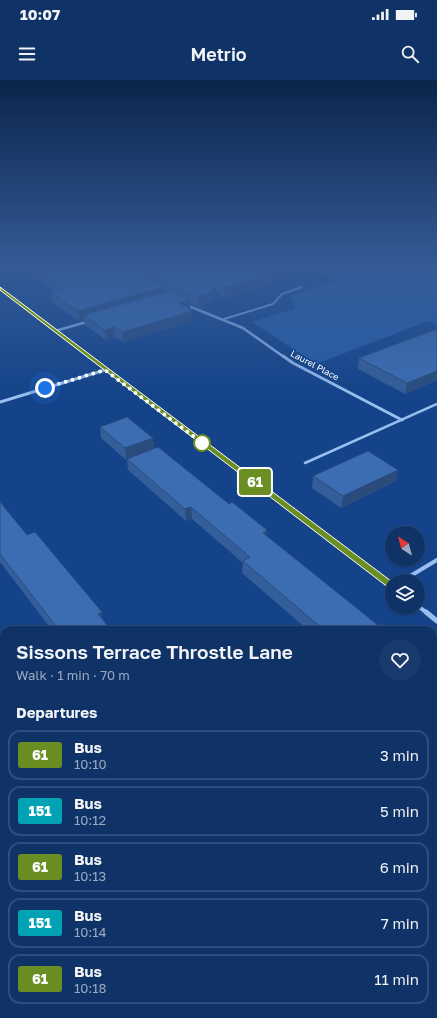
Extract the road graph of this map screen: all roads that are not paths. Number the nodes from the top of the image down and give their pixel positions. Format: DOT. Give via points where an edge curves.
graph roads {
  1 [pos="27,310"];
  2 [pos="199,310"];
  3 [pos="254,310"];
  4 [pos="224,319"];
  5 [pos="93,320"];
  6 [pos="55,331"];
  7 [pos="105,370"];
  8 [pos="0,402"];
  9 [pos="437,404"];
  10 [pos="402,420"];
  11 [pos="305,463"];
  12 [pos="437,560"];
  13 [pos="414,574"];
  14 [pos="385,581"];
  15 [pos="425,612"];
  16 [pos="437,621"];
  1 -- 6 [label="street"];
  2 -- 4 [label="street, Laurel Place"];
  3 -- 4 [label="lane"];
  4 -- 10 [label="street, Laurel Place" via="260,338 293,363"];
  5 -- 6 [label="street"];
  6 -- 7 [label="street"];
  7 -- 8 [label="street"];
  7 -- 14 [label="street"];
  9 -- 10 [label="lane"];
  10 -- 11 [label="lane"];
  12 -- 13 [label="street"];
  15 -- 16 [label="street"];
}
